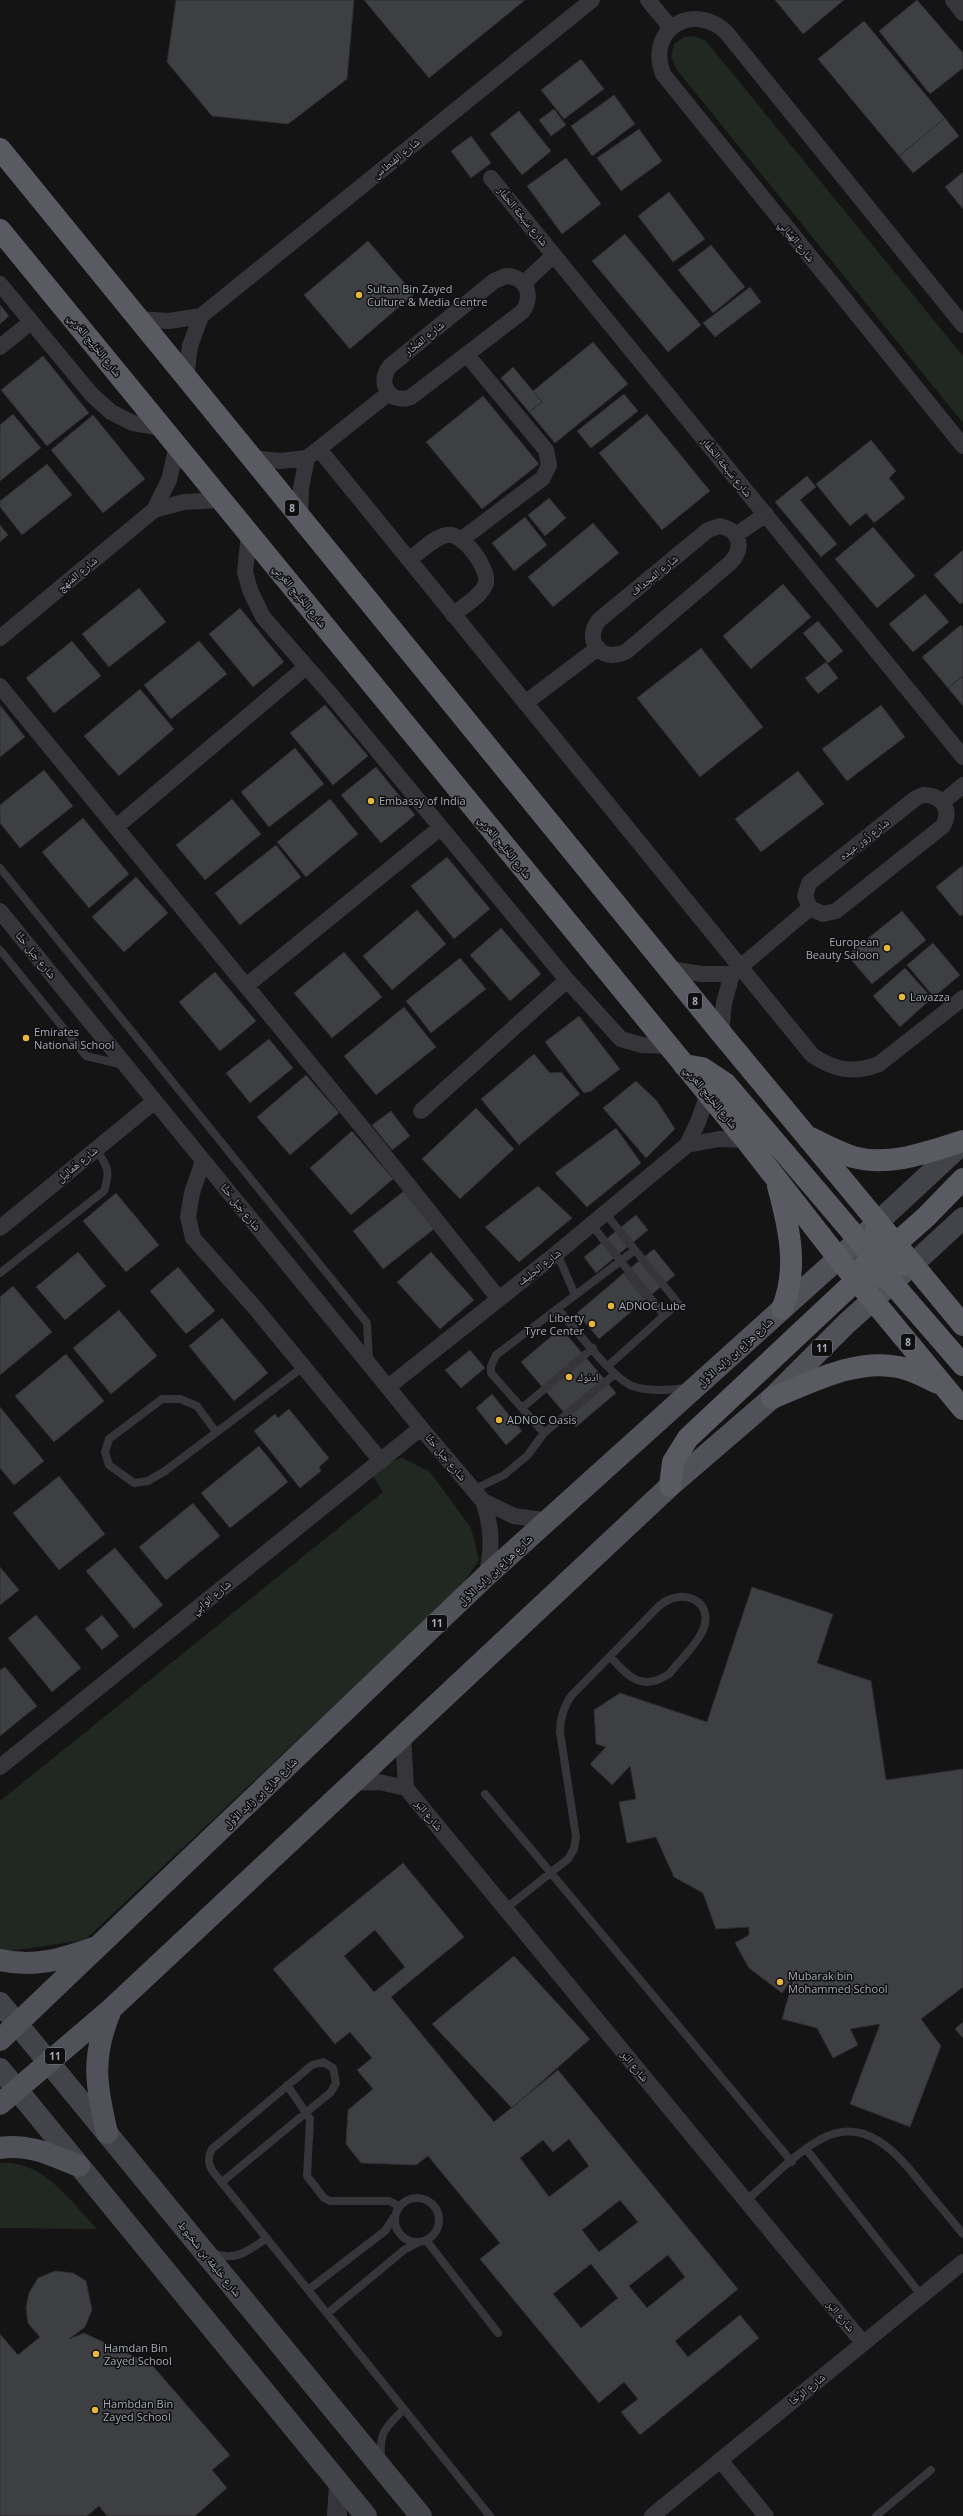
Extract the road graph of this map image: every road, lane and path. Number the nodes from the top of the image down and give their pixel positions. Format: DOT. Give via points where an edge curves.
graph roads {
  1 [pos="592,0"];
  2 [pos="648,0"];
  3 [pos="953,0"];
  4 [pos="963,13"];
  5 [pos="671,28"];
  6 [pos="0,149"];
  7 [pos="491,178"];
  8 [pos="0,230"];
  9 [pos="554,255"];
  10 [pos="524,283"];
  11 [pos="0,284"];
  12 [pos="201,316"];
  13 [pos="138,319"];
  14 [pos="31,322"];
  15 [pos="963,325"];
  16 [pos="0,348"];
  17 [pos="467,355"];
  18 [pos="186,377"];
  19 [pos="389,393"];
  20 [pos="162,428"];
  21 [pos="177,446"];
  22 [pos="963,446"];
  23 [pos="313,454"];
  24 [pos="252,458"];
  25 [pos="221,500"];
  26 [pos="154,510"];
  27 [pos="766,514"];
  28 [pos="300,518"];
  29 [pos="249,534"];
  30 [pos="736,535"];
  31 [pos="462,539"];
  32 [pos="409,560"];
  33 [pos="453,615"];
  34 [pos="0,638"];
  35 [pos="598,648"];
  36 [pos="306,667"];
  37 [pos="0,686"];
  38 [pos="525,703"];
  39 [pos="963,757"];
  40 [pos="963,785"];
  41 [pos="943,802"];
  42 [pos="116,827"];
  43 [pos="440,828"];
  44 [pos="0,868"];
  45 [pos="810,908"];
  46 [pos="0,911"];
  47 [pos="0,950"];
  48 [pos="670,969"];
  49 [pos="736,970"];
  50 [pos="567,980"];
  51 [pos="246,986"];
  52 [pos="963,998"];
  53 [pos="721,1033"];
  54 [pos="668,1046"];
  55 [pos="684,1065"];
  56 [pos="126,1066"];
  57 [pos="708,1094"];
  58 [pos="155,1101"];
  59 [pos="421,1111"];
  60 [pos="806,1136"];
  61 [pos="746,1140"];
  62 [pos="963,1142"];
  63 [pos="687,1145"];
  64 [pos="96,1149"];
  65 [pos="204,1161"];
  66 [pos="776,1179"];
  67 [pos="963,1180"];
  68 [pos="605,1213"];
  69 [pos="963,1218"];
  70 [pos="877,1223"];
  71 [pos="591,1224"];
  72 [pos="0,1228"];
  73 [pos="895,1244"];
  74 [pos="636,1250"];
  75 [pos="557,1253"];
  76 [pos="839,1259"];
  77 [pos="622,1262"];
  78 [pos="868,1262"];
  79 [pos="912,1264"];
  80 [pos="0,1273"];
  81 [pos="892,1283"];
  82 [pos="575,1294"];
  83 [pos="499,1299"];
  84 [pos="873,1299"];
  85 [pos="558,1309"];
  86 [pos="782,1309"];
  87 [pos="664,1316"];
  88 [pos="963,1325"];
  89 [pos="593,1348"];
  90 [pos="370,1365"];
  91 [pos="963,1365"];
  92 [pos="608,1366"];
  93 [pos="303,1367"];
  94 [pos="615,1374"];
  95 [pos="944,1386"];
  96 [pos="388,1387"];
  97 [pos="697,1387"];
  98 [pos="772,1398"];
  99 [pos="522,1408"];
  100 [pos="963,1409"];
  101 [pos="421,1428"];
  102 [pos="216,1432"];
  103 [pos="544,1433"];
  104 [pos="381,1461"];
  105 [pos="670,1486"];
  106 [pos="478,1495"];
  107 [pos="549,1521"];
  108 [pos="486,1576"];
  109 [pos="610,1656"];
  110 [pos="403,1734"];
  111 [pos="0,1767"];
  112 [pos="352,1783"];
  113 [pos="406,1788"];
  114 [pos="485,1794"];
  115 [pos="552,1872"];
  116 [pos="505,1909"];
  117 [pos="101,1946"];
  118 [pos="0,1960"];
  119 [pos="0,2003"];
  120 [pos="111,2009"];
  121 [pos="17,2024"];
  122 [pos="0,2040"];
  123 [pos="48,2062"];
  124 [pos="0,2069"];
  125 [pos="287,2085"];
  126 [pos="16,2090"];
  127 [pos="0,2104"];
  128 [pos="306,2112"];
  129 [pos="107,2133"];
  130 [pos="0,2148"];
  131 [pos="806,2149"];
  132 [pos="792,2162"];
  133 [pos="79,2166"];
  134 [pos="222,2182"];
  135 [pos="746,2201"];
  136 [pos="398,2209"];
  137 [pos="963,2234"];
  138 [pos="267,2238"];
  139 [pos="423,2241"];
  140 [pos="201,2248"];
  141 [pos="963,2262"];
  142 [pos="308,2290"];
  143 [pos="922,2296"];
  144 [pos="328,2314"];
  145 [pos="498,2333"];
  146 [pos="864,2343"];
  147 [pos="404,2409"];
  148 [pos="720,2460"];
  149 [pos="382,2469"];
  150 [pos="931,2470"];
  151 [pos="339,2483"];
  152 [pos="337,2516"];
  153 [pos="366,2516"];
  154 [pos="421,2516"];
  155 [pos="490,2516"];
  156 [pos="652,2516"];
  157 [pos="766,2516"];
  158 [pos="876,2516"];
  1 -- 12 [label="street, شارع الفِنطاس"];
  2 -- 5 [label="street"];
  3 -- 4 [label="street"];
  5 -- 15 [label="street, شارع الهَيَّالي" via="689,19 700,18 726,32"];
  5 -- 22 [label="street, شارع الهَيَّالي" via="660,44 659,64 662,74"];
  6 -- 13 [label="highway, 8"];
  7 -- 9 [label="street, شارع سَبخة الحَفَّار"];
  8 -- 20 [label="highway, شارع الخَلِيج العَربِي / 8"];
  9 -- 10 [label="street"];
  9 -- 27 [label="street, شارع سَبخة الحَفَّار"];
  10 -- 17 [label="street" via="529,295 526,307"];
  10 -- 19 [label="street, شارع المَحَّار" via="513,276 500,277 494,281 390,366 384,376"];
  11 -- 14 [label="street"];
  12 -- 13 [label="street, شارع الفِنطاس" via="170,321"];
  12 -- 18 [label="street" via="190,346"];
  13 -- 18 [label="highway, 8"];
  14 -- 16 [label="street"];
  14 -- 20 [label="street" via="92,395 111,412 133,423"];
  17 -- 19 [label="street" via="411,397 399,399"];
  17 -- 31 [label="street" via="546,450 549,465 543,478"];
  18 -- 24 [label="highway, 8"];
  19 -- 23 [label="street"];
  20 -- 21 [label="highway, شارع الخَلِيج العَربِي / 8"];
  21 -- 25 [label="highway, شارع الخَلِيج العَربِي / 8"];
  21 -- 26 [label="street, شارع المَنهَج" via="169,480"];
  23 -- 24 [label="street" via="280,461"];
  23 -- 28 [label="street" via="301,488"];
  23 -- 32 [label="street"];
  24 -- 28 [label="highway, 8"];
  25 -- 26 [label="street, شارع المَنهَج" via="184,502"];
  25 -- 29 [label="highway, شارع الخَلِيج العَربِي / 8"];
  26 -- 34 [label="street, شارع المَنهَج"];
  27 -- 30 [label="street"];
  27 -- 39 [label="street, شارع سَبخة الحَفَّار"];
  28 -- 48 [label="highway, 8"];
  29 -- 36 [label="street" via="245,572 250,590 263,617"];
  29 -- 54 [label="highway, شارع الخَلِيج العَربِي / 8"];
  30 -- 35 [label="street" via="739,547 734,558 627,651 615,656 602,653"];
  30 -- 35 [label="street, شارع المِجداف" via="726,527 708,530 599,620 592,637"];
  31 -- 32 [label="street" via="452,535 441,536"];
  31 -- 33 [label="street" via="484,568 486,583 483,589"];
  32 -- 33 [label="street"];
  33 -- 38 [label="street"];
  35 -- 38 [label="street"];
  36 -- 42 [label="street"];
  36 -- 43 [label="street"];
  37 -- 42 [label="street"];
  38 -- 49 [label="street"];
  40 -- 41 [label="street"];
  41 -- 45 [label="street" via="946,820 932,835 836,911 823,914"];
  41 -- 45 [label="street, شارع زُور عِيده" via="930,795 916,798 814,878 809,883 805,896"];
  42 -- 51 [label="street"];
  43 -- 50 [label="street"];
  43 -- 51 [label="street"];
  44 -- 90 [label="lane" via="367,1323"];
  45 -- 49 [label="street"];
  46 -- 56 [label="street, شارع جَبَل حَتَّا"];
  47 -- 56 [label="lane" via="86,1056"];
  48 -- 49 [label="street" via="701,974"];
  48 -- 53 [label="highway, 8"];
  49 -- 52 [label="street" via="812,1055 822,1062 845,1070 868,1068 879,1064"];
  49 -- 53 [label="street" via="724,1003"];
  50 -- 54 [label="street" via="621,1039 642,1045"];
  50 -- 59 [label="street"];
  51 -- 83 [label="street"];
  53 -- 60 [label="highway, 8"];
  54 -- 55 [label="highway, شارع الخَلِيج العَربِي / 8"];
  55 -- 57 [label="highway, شارع الخَلِيج العَربِي / 8"];
  55 -- 78 [label="highway" via="702,1068 726,1084"];
  56 -- 58 [label="street, شارع جَبَل حَتَّا"];
  57 -- 61 [label="highway, شارع الخَلِيج العَربِي / 8"];
  57 -- 63 [label="street, شارع الحِلِيف"];
  58 -- 64 [label="street, شارع هَمالِيل"];
  58 -- 65 [label="street, شارع جَبَل حَتَّا"];
  60 -- 62 [label="highway" via="838,1151 872,1160 905,1158"];
  60 -- 70 [label="highway, 8"];
  61 -- 63 [label="street, شارع الحِلِيف" via="719,1139"];
  61 -- 66 [label="highway, شارع الخَلِيج العَربِي / 8"];
  62 -- 70 [label="main road"];
  63 -- 68 [label="street, شارع الحِلِيف"];
  64 -- 72 [label="street, شارع هَمالِيل"];
  64 -- 80 [label="lane" via="108,1168 109,1178 104,1191"];
  65 -- 90 [label="street, شارع جَبَل حَتَّا"];
  65 -- 93 [label="street" via="192,1193 188,1217 193,1238"];
  66 -- 76 [label="highway, شارع الخَلِيج العَربِي / 8"];
  66 -- 86 [label="highway" via="792,1253 790,1282"];
  67 -- 73 [label="highway"];
  68 -- 71 [label="street, شارع الحِلِيف"];
  68 -- 74 [label="lane"];
  69 -- 79 [label="main road, 11"];
  70 -- 73 [label="highway, 8"];
  70 -- 78 [label="main road"];
  71 -- 75 [label="street, شارع الحِلِيف"];
  71 -- 77 [label="lane"];
  73 -- 78 [label="highway"];
  73 -- 79 [label="highway, 8"];
  74 -- 77 [label="lane"];
  74 -- 87 [label="lane" via="678,1303"];
  75 -- 82 [label="lane"];
  75 -- 83 [label="street, شارع الحِلِيف"];
  76 -- 78 [label="highway, شارع الخَلِيج العَربِي / 8"];
  76 -- 86 [label="main road, شارع هزاع بن زايد الأول / 11"];
  77 -- 82 [label="lane"];
  77 -- 87 [label="lane"];
  78 -- 79 [label="highway"];
  78 -- 81 [label="highway"];
  78 -- 84 [label="highway, شارع الخَلِيج العَربِي / 8"];
  78 -- 105 [label="highway" via="688,1438 673,1462"];
  79 -- 81 [label="main road, 11"];
  79 -- 88 [label="highway, 8"];
  81 -- 84 [label="main road, 11"];
  81 -- 91 [label="highway"];
  82 -- 85 [label="lane"];
  83 -- 96 [label="street, شارع الحِلِيف"];
  84 -- 95 [label="highway, شارع الخَلِيج العَربِي / 8"];
  84 -- 98 [label="main road, 11"];
  85 -- 89 [label="lane"];
  85 -- 99 [label="lane" via="496,1355 491,1366 491,1373"];
  86 -- 97 [label="main road, شارع هزاع بن زايد الأول / 11"];
  87 -- 92 [label="lane"];
  89 -- 92 [label="lane"];
  89 -- 99 [label="lane"];
  90 -- 96 [label="street, شارع جَبَل حَتَّا"];
  92 -- 94 [label="lane"];
  93 -- 102 [label="lane"];
  93 -- 104 [label="street"];
  94 -- 97 [label="lane" via="632,1386 649,1389"];
  94 -- 103 [label="lane"];
  95 -- 98 [label="highway" via="911,1370 883,1365 840,1372"];
  95 -- 100 [label="highway, شارع الخَلِيج العَربِي / 8"];
  96 -- 101 [label="street, شارع جَبَل حَتَّا"];
  97 -- 107 [label="main road, شارع هزاع بن زايد الأول / 11"];
  98 -- 105 [label="main road, 11"];
  99 -- 103 [label="lane"];
  101 -- 104 [label="street, شارع الوابِي"];
  101 -- 106 [label="street, شارع جَبَل حَتَّا"];
  102 -- 102 [label="lane" via="197,1406 180,1399 162,1399 109,1439 105,1452 109,1465 120,1474 134,1482 148,1481 165,1472"];
  103 -- 106 [label="lane" via="527,1456"];
  104 -- 111 [label="street, شارع الوابِي"];
  105 -- 110 [label="main road, 11"];
  106 -- 107 [label="street, شارع جَبَل حَتَّا" via="514,1516"];
  106 -- 108 [label="street, شارع جَبَل حَتَّا" via="489,1520 492,1538 491,1558"];
  107 -- 108 [label="main road, شارع هزاع بن زايد الأول / 11"];
  108 -- 117 [label="main road, شارع هزاع بن زايد الأول / 11"];
  109 -- 109 [label="lane" via="623,1672 637,1681 654,1682 662,1679 669,1674 703,1630 705,1613 701,1606 688,1596 672,1597 659,1606"];
  109 -- 115 [label="lane" via="571,1696 561,1716 560,1732 576,1843 572,1854"];
  110 -- 112 [label="main road, 11"];
  110 -- 113 [label="street"];
  112 -- 113 [label="street" via="379,1782"];
  112 -- 120 [label="main road, 11"];
  113 -- 116 [label="street, شارع البَر"];
  114 -- 115 [label="lane"];
  115 -- 116 [label="lane"];
  115 -- 132 [label="lane"];
  116 -- 135 [label="street, شارع البَر"];
  117 -- 118 [label="main road" via="55,1962 36,1964"];
  117 -- 121 [label="main road, شارع هزاع بن زايد الأول / 11"];
  119 -- 121 [label="main road, شارع خليفة بن شخبوط"];
  120 -- 123 [label="main road, 11"];
  120 -- 129 [label="main road" via="100,2034 96,2063 97,2090"];
  121 -- 122 [label="main road, شارع هزاع بن زايد الأول / 11"];
  121 -- 123 [label="main road, شارع خليفة بن شخبوط"];
  123 -- 126 [label="main road, 11"];
  123 -- 129 [label="main road, شارع خليفة بن شخبوط"];
  124 -- 126 [label="main road"];
  125 -- 128 [label="lane"];
  125 -- 128 [label="lane" via="317,2062 323,2062 333,2068 337,2078 334,2088"];
  125 -- 134 [label="lane" via="212,2149 209,2154 209,2165"];
  126 -- 127 [label="main road, 11"];
  126 -- 133 [label="main road"];
  128 -- 134 [label="lane"];
  128 -- 136 [label="lane" via="310,2124 307,2176 324,2198 335,2202 389,2200"];
  129 -- 140 [label="main road, شارع خليفة بن شخبوط"];
  130 -- 133 [label="main road" via="34,2148"];
  131 -- 132 [label="lane"];
  131 -- 137 [label="lane" via="822,2138 842,2133 866,2134 877,2139 898,2155"];
  131 -- 143 [label="lane"];
  132 -- 135 [label="lane"];
  133 -- 151 [label="main road"];
  134 -- 138 [label="lane"];
  135 -- 146 [label="street, شارع البَر"];
  136 -- 139 [label="lane" via="394,2220 400,2233 405,2238"];
  136 -- 139 [label="lane" via="405,2201 418,2197 432,2203 439,2216 439,2223 432,2236"];
  136 -- 142 [label="lane" via="385,2231"];
  138 -- 140 [label="lane" via="238,2256 222,2256"];
  138 -- 142 [label="lane"];
  139 -- 144 [label="lane" via="404,2250"];
  139 -- 145 [label="lane"];
  140 -- 149 [label="main road, شارع خليفة بن شخبوط"];
  141 -- 143 [label="street, شارع الرَّخا"];
  142 -- 144 [label="lane"];
  143 -- 146 [label="street, شارع الرَّخا"];
  144 -- 147 [label="lane"];
  146 -- 148 [label="street, شارع الرَّخا"];
  147 -- 149 [label="lane" via="388,2425 381,2437"];
  147 -- 155 [label="lane"];
  148 -- 156 [label="street, شارع الرَّخا"];
  148 -- 157 [label="street"];
  149 -- 154 [label="main road, شارع خليفة بن شخبوط"];
  150 -- 158 [label="lane"];
  151 -- 152 [label="street"];
  151 -- 153 [label="main road"];
}
